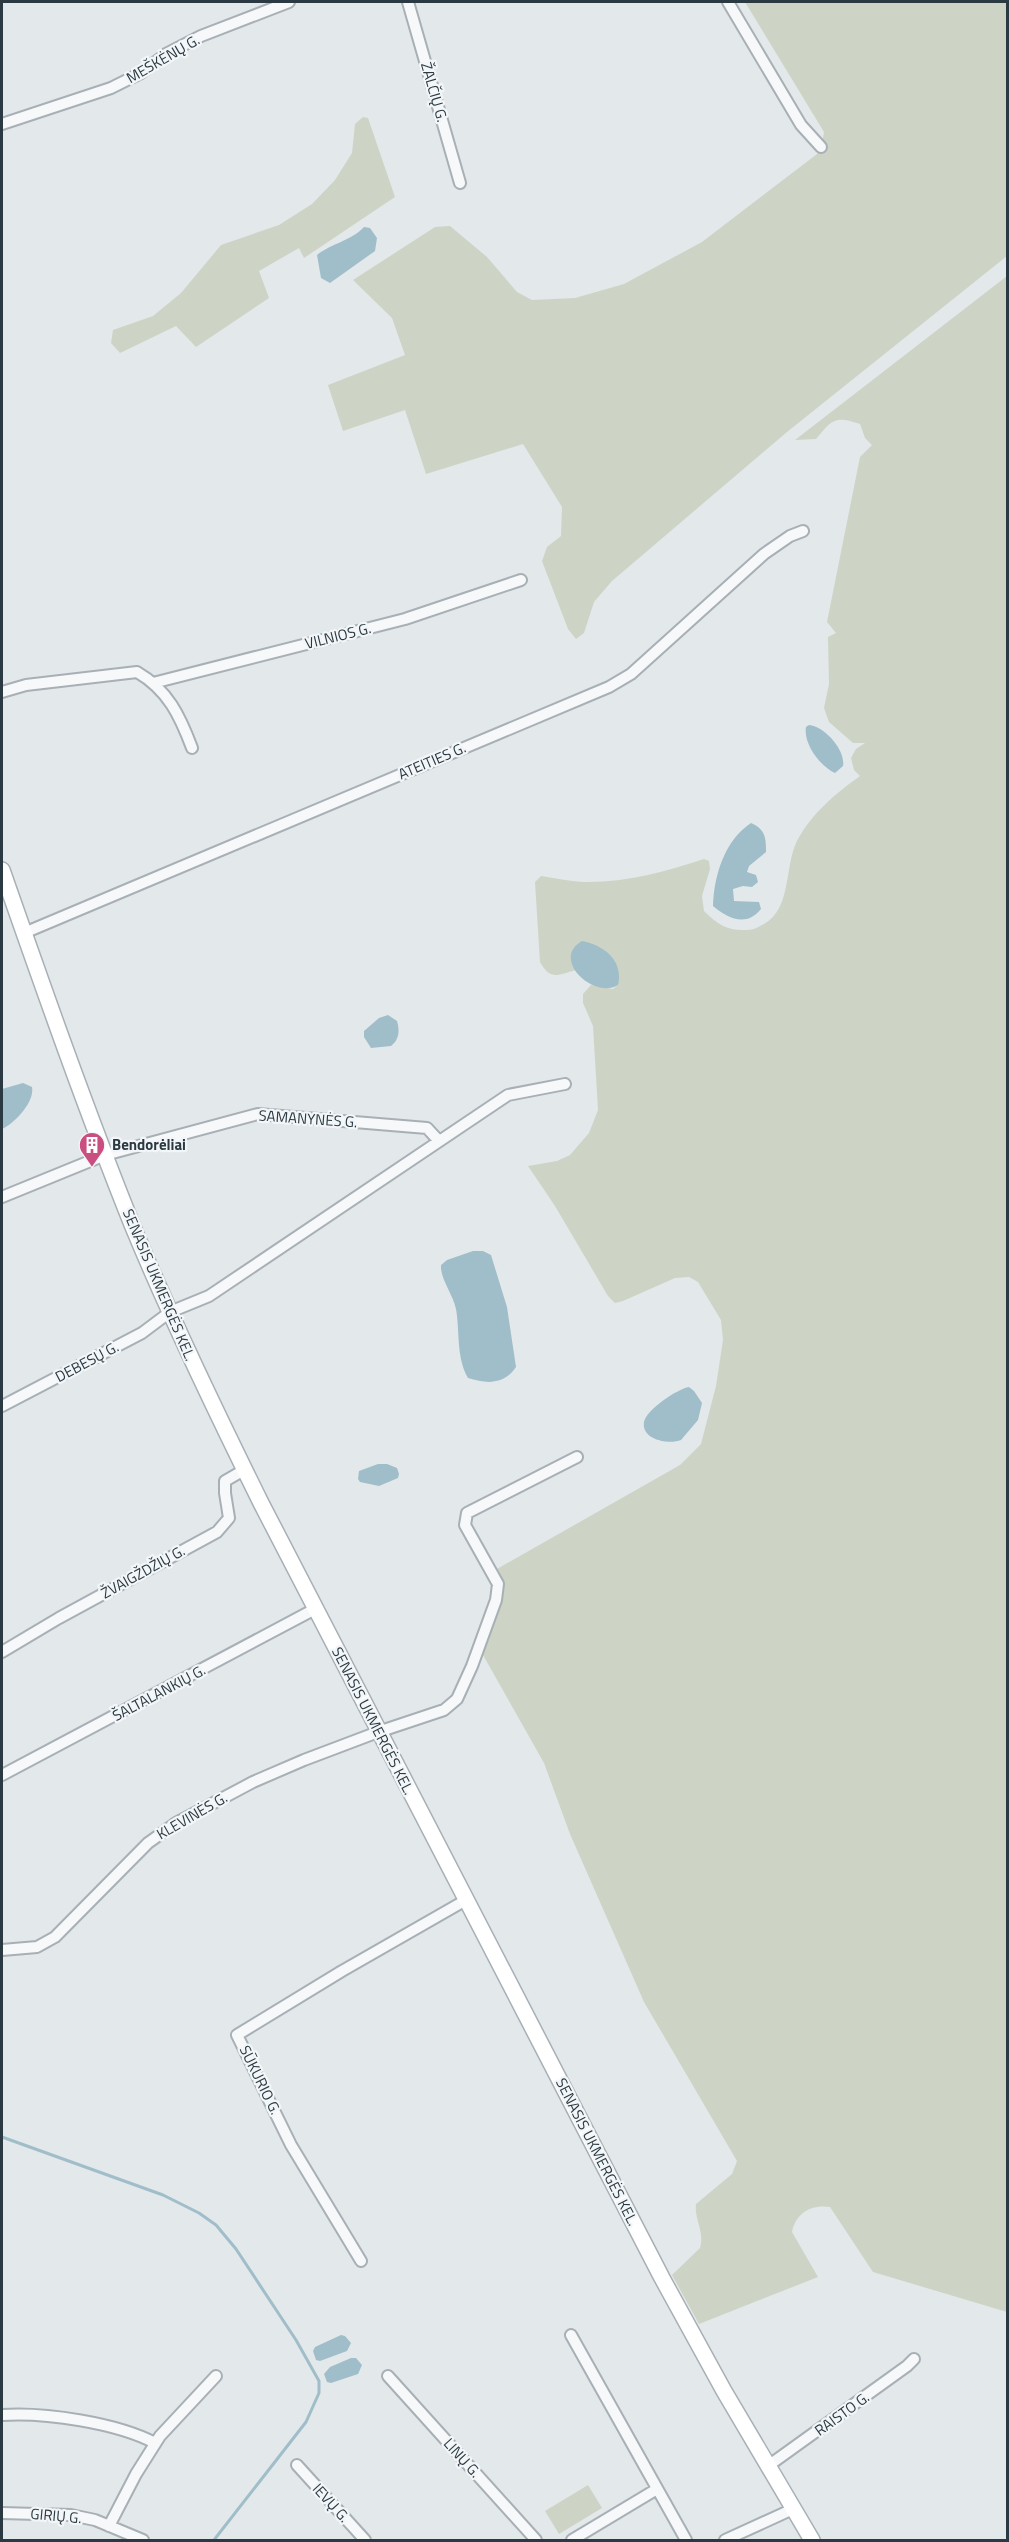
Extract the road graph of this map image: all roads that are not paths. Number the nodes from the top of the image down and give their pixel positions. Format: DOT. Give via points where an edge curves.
graph roads {
  1 [pos="289,2"];
  2 [pos="408,2"];
  3 [pos="728,2"];
  4 [pos="2,124"];
  5 [pos="821,147"];
  6 [pos="460,183"];
  7 [pos="803,531"];
  8 [pos="521,580"];
  9 [pos="153,683"];
  10 [pos="2,692"];
  11 [pos="192,748"];
  12 [pos="2,870"];
  13 [pos="24,933"];
  14 [pos="566,1084"];
  15 [pos="439,1141"];
  16 [pos="105,1155"];
  17 [pos="2,1197"];
  18 [pos="170,1312"];
  19 [pos="2,1406"];
  20 [pos="577,1457"];
  21 [pos="244,1470"];
  22 [pos="315,1609"];
  23 [pos="2,1652"];
  24 [pos="378,1732"];
  25 [pos="2,1775"];
  26 [pos="466,1900"];
  27 [pos="2,1950"];
  28 [pos="361,2261"];
  29 [pos="570,2335"];
  30 [pos="914,2359"];
  31 [pos="216,2376"];
  32 [pos="388,2376"];
  33 [pos="2,2415"];
  34 [pos="155,2443"];
  35 [pos="297,2465"];
  36 [pos="768,2466"];
  37 [pos="657,2489"];
  38 [pos="793,2509"];
  39 [pos="2,2513"];
  40 [pos="109,2526"];
  41 [pos="143,2541"];
  42 [pos="365,2541"];
  43 [pos="537,2541"];
  44 [pos="572,2541"];
  45 [pos="686,2541"];
  46 [pos="725,2541"];
  47 [pos="812,2541"];
  1 -- 4 [label="street, MEŠKĖNŲ G." via="201,36 111,88"];
  2 -- 6 [label="street, ŽALČIŲ G."];
  3 -- 5 [label="street" via="801,125"];
  7 -- 13 [label="street, ATEITIES G." via="764,554 631,674 609,687"];
  8 -- 9 [label="street, VILNIOS G." via="405,620"];
  9 -- 10 [label="street" via="137,672"];
  9 -- 11 [label="street" via="165,692"];
  12 -- 13 [label="main road, SENASIS UKMERGĖS KEL."];
  13 -- 16 [label="main road, SENASIS UKMERGĖS KEL."];
  14 -- 15 [label="street" via="508,1095"];
  15 -- 16 [label="street, SAMANYNĖS G." via="427,1128 258,1114"];
  15 -- 18 [label="street" via="209,1296"];
  16 -- 17 [label="street, SAMANYNĖS G."];
  16 -- 18 [label="main road, SENASIS UKMERGĖS KEL."];
  18 -- 19 [label="street, DEBESŲ G." via="142,1333"];
  18 -- 21 [label="main road, SENASIS UKMERGĖS KEL."];
  20 -- 24 [label="street, KLEVINĖS G." via="467,1513 465,1525 498,1584 472,1666 457,1699 449,1707"];
  21 -- 22 [label="main road, SENASIS UKMERGĖS KEL."];
  21 -- 23 [label="street, ŽVAIGŽDŽIŲ G." via="225,1481 229,1518 217,1532"];
  22 -- 24 [label="main road, SENASIS UKMERGĖS KEL."];
  22 -- 25 [label="street, ŠALTALANKIŲ G."];
  24 -- 26 [label="main road, SENASIS UKMERGĖS KEL."];
  24 -- 27 [label="street, KLEVINĖS G." via="252,1782 176,1823 148,1843 55,1937 37,1947"];
  26 -- 28 [label="street, SŪKURIO G." via="237,2035 291,2145"];
  26 -- 36 [label="main road, SENASIS UKMERGĖS KEL." via="691,2333"];
  29 -- 37 [label="street"];
  30 -- 36 [label="street, RAISTO G."];
  31 -- 34 [label="street"];
  32 -- 43 [label="street, LINŲ G."];
  33 -- 34 [label="street" via="27,2413 77,2421 128,2432"];
  34 -- 40 [label="street"];
  35 -- 42 [label="street, IEVŲ G."];
  36 -- 38 [label="main road, SENASIS UKMERGĖS KEL."];
  37 -- 44 [label="street"];
  37 -- 45 [label="street"];
  38 -- 46 [label="street"];
  38 -- 47 [label="main road, SENASIS UKMERGĖS KEL."];
  39 -- 40 [label="street, GIRIŲ G." via="71,2515"];
  40 -- 41 [label="street, GIRIŲ G."];
}
